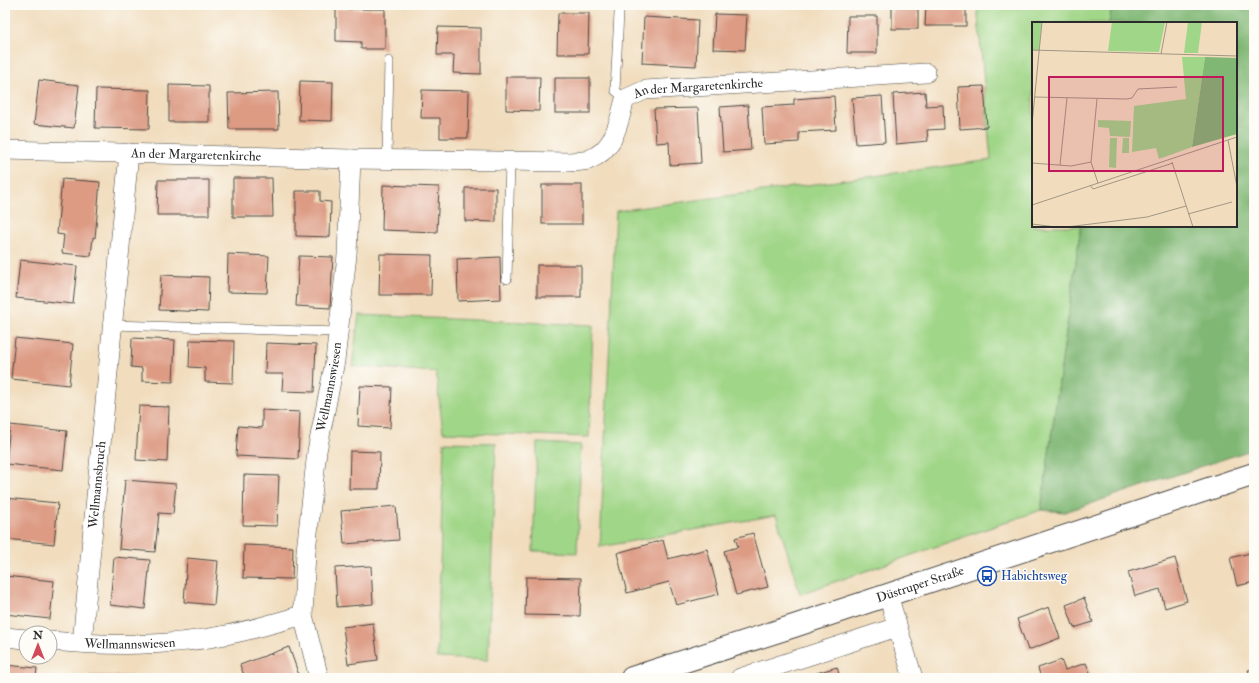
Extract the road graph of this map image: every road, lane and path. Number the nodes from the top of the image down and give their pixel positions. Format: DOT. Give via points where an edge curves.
graph roads {
  1 [pos="619,13"];
  2 [pos="389,60"];
  3 [pos="926,73"];
  4 [pos="625,99"];
  5 [pos="5,150"];
  6 [pos="129,152"];
  7 [pos="351,159"];
  8 [pos="387,159"];
  9 [pos="510,161"];
  10 [pos="507,279"];
  11 [pos="112,325"];
  12 [pos="338,332"];
  13 [pos="1254,474"];
  14 [pos="888,595"];
  15 [pos="303,615"];
  16 [pos="897,627"];
  17 [pos="5,637"];
  18 [pos="18,638"];
  19 [pos="58,642"];
  20 [pos="82,643"];
  21 [pos="319,678"];
  22 [pos="632,678"];
  23 [pos="740,678"];
  24 [pos="913,678"];
  1 -- 4 [label="lane" via="615,90"];
  2 -- 8 [label="lane"];
  3 -- 4 [label="street, An der Margaretenkirche" via="645,90"];
  4 -- 9 [label="street, An der Margaretenkirche" via="613,140 603,152 587,160 569,162"];
  5 -- 6 [label="street, An der Margaretenkirche"];
  6 -- 7 [label="street, An der Margaretenkirche"];
  6 -- 11 [label="street, Wellmannsbruch"];
  7 -- 8 [label="street, An der Margaretenkirche"];
  7 -- 12 [label="street, Wellmannswiesen" via="347,256"];
  8 -- 9 [label="street, An der Margaretenkirche"];
  9 -- 10 [label="lane"];
  11 -- 12 [label="lane"];
  11 -- 20 [label="street, Wellmannsbruch"];
  12 -- 15 [label="street, Wellmannswiesen" via="318,451 306,551"];
  13 -- 14 [label="street, Düstruper Straße"];
  14 -- 16 [label="street"];
  14 -- 22 [label="street, Düstruper Straße"];
  15 -- 20 [label="street, Wellmannswiesen" via="226,635 158,644"];
  15 -- 21 [label="street, Wellmannswiesen"];
  16 -- 23 [label="street"];
  16 -- 24 [label="street"];
  17 -- 18 [label="street"];
  19 -- 20 [label="street, Wellmannswiesen"];
}
